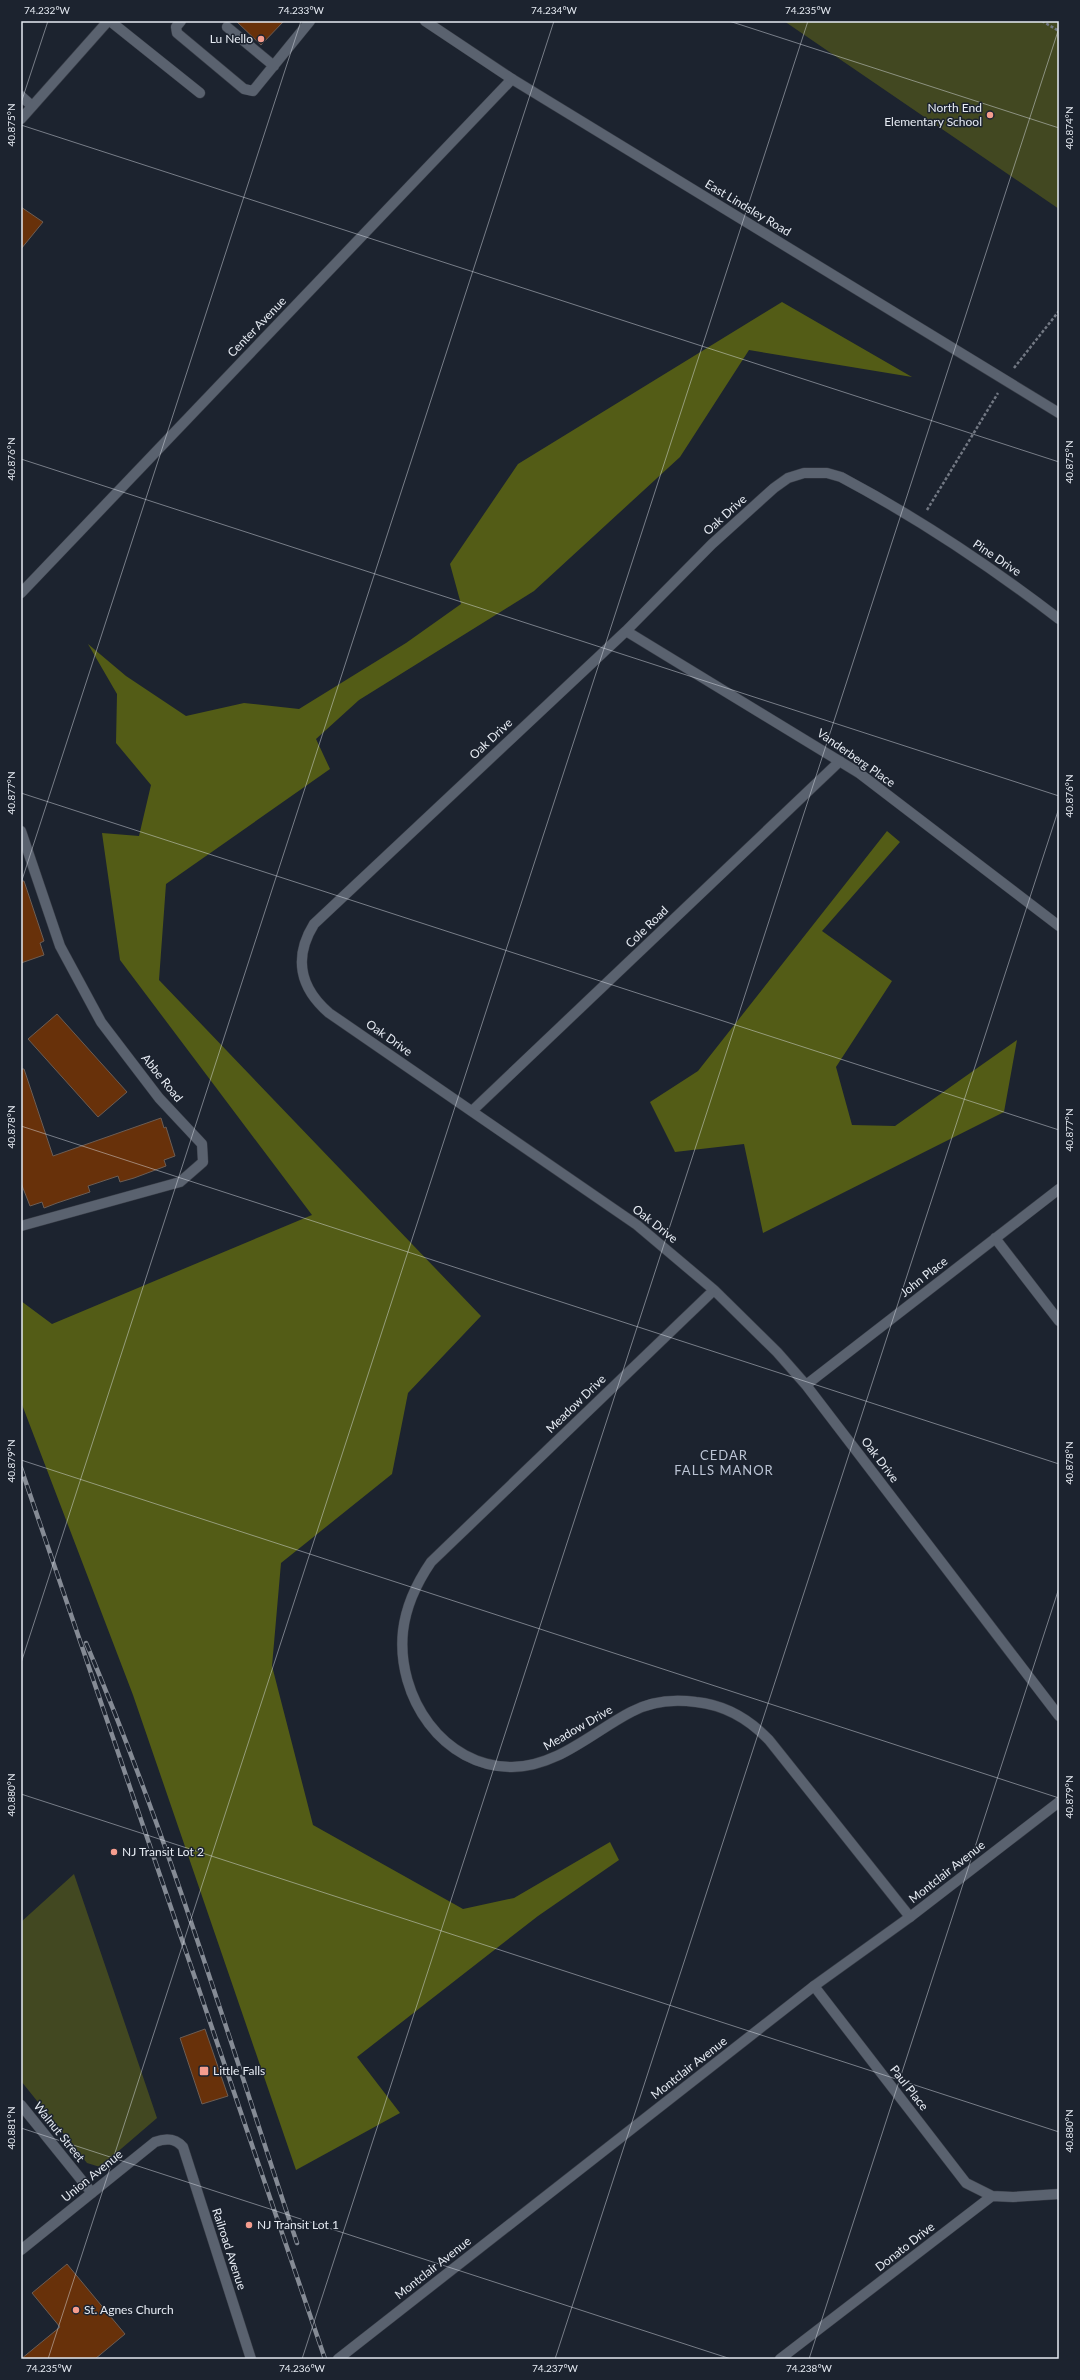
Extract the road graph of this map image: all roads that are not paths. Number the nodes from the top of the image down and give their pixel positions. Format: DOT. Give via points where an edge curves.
graph roads {
  1 [pos="109,21"];
  2 [pos="181,21"];
  3 [pos="310,21"];
  4 [pos="425,21"];
  5 [pos="227,27"];
  6 [pos="274,66"];
  7 [pos="512,79"];
  8 [pos="200,93"];
  9 [pos="21,96"];
  10 [pos="32,106"];
  11 [pos="21,119"];
  12 [pos="1059,413"];
  13 [pos="919,522"];
  14 [pos="21,593"];
  15 [pos="1059,619"];
  16 [pos="626,630"];
  17 [pos="840,761"];
  18 [pos="21,831"];
  19 [pos="1059,926"];
  20 [pos="472,1111"];
  21 [pos="1059,1189"];
  22 [pos="21,1226"];
  23 [pos="995,1238"];
  24 [pos="714,1290"];
  25 [pos="1059,1321"];
  26 [pos="806,1385"];
  27 [pos="1059,1716"];
  28 [pos="1059,1802"];
  29 [pos="910,1917"];
  30 [pos="814,1986"];
  31 [pos="21,2105"];
  32 [pos="183,2147"];
  33 [pos="92,2193"];
  34 [pos="1059,2194"];
  35 [pos="992,2196"];
  36 [pos="21,2250"];
  37 [pos="251,2359"];
  38 [pos="338,2359"];
  39 [pos="780,2359"];
  1 -- 8 [label="street"];
  1 -- 10 [label="street"];
  2 -- 6 [label="street" via="176,27 177,33 244,89 253,91"];
  3 -- 6 [label="street"];
  4 -- 7 [label="street, East Lindsley Road"];
  5 -- 6 [label="street"];
  7 -- 12 [label="street, East Lindsley Road"];
  7 -- 14 [label="street, Center Avenue"];
  9 -- 10 [label="street"];
  10 -- 11 [label="street"];
  13 -- 15 [label="street, Pine Drive" via="990,568"];
  13 -- 16 [label="street, Oak Drive" via="834,475 813,472 792,477 774,488 712,544"];
  16 -- 17 [label="street, Vanderberg Place"];
  16 -- 20 [label="street, Oak Drive" via="314,924 303,947 301,959 306,984 319,1004"];
  17 -- 19 [label="street, Vanderberg Place"];
  17 -- 20 [label="street, Cole Road"];
  18 -- 22 [label="street, Abbe Road" via="60,946 101,1022 159,1098 202,1144 203,1162 180,1182"];
  20 -- 24 [label="street, Oak Drive" via="637,1225"];
  21 -- 23 [label="street, John Place"];
  23 -- 25 [label="street"];
  23 -- 26 [label="street, John Place"];
  24 -- 26 [label="street, Oak Drive" via="772,1347"];
  24 -- 29 [label="street, Meadow Drive" via="431,1562 412,1595 403,1632 405,1671 411,1690 429,1725 443,1740 469,1758 500,1767 528,1766 554,1758 632,1711 649,1705 685,1701 704,1703 733,1712 769,1740"];
  26 -- 27 [label="street, Oak Drive"];
  28 -- 29 [label="street, Montclair Avenue"];
  29 -- 30 [label="street, Montclair Avenue"];
  30 -- 35 [label="street, Paul Place" via="966,2183"];
  30 -- 38 [label="street, Montclair Avenue"];
  31 -- 33 [label="street, Walnut Street"];
  32 -- 33 [label="street, Union Avenue" via="178,2141 171,2139 156,2142"];
  32 -- 37 [label="street, Railroad Avenue"];
  33 -- 36 [label="street, Union Avenue"];
  34 -- 35 [label="street"];
  35 -- 39 [label="street, Donato Drive"];
}
